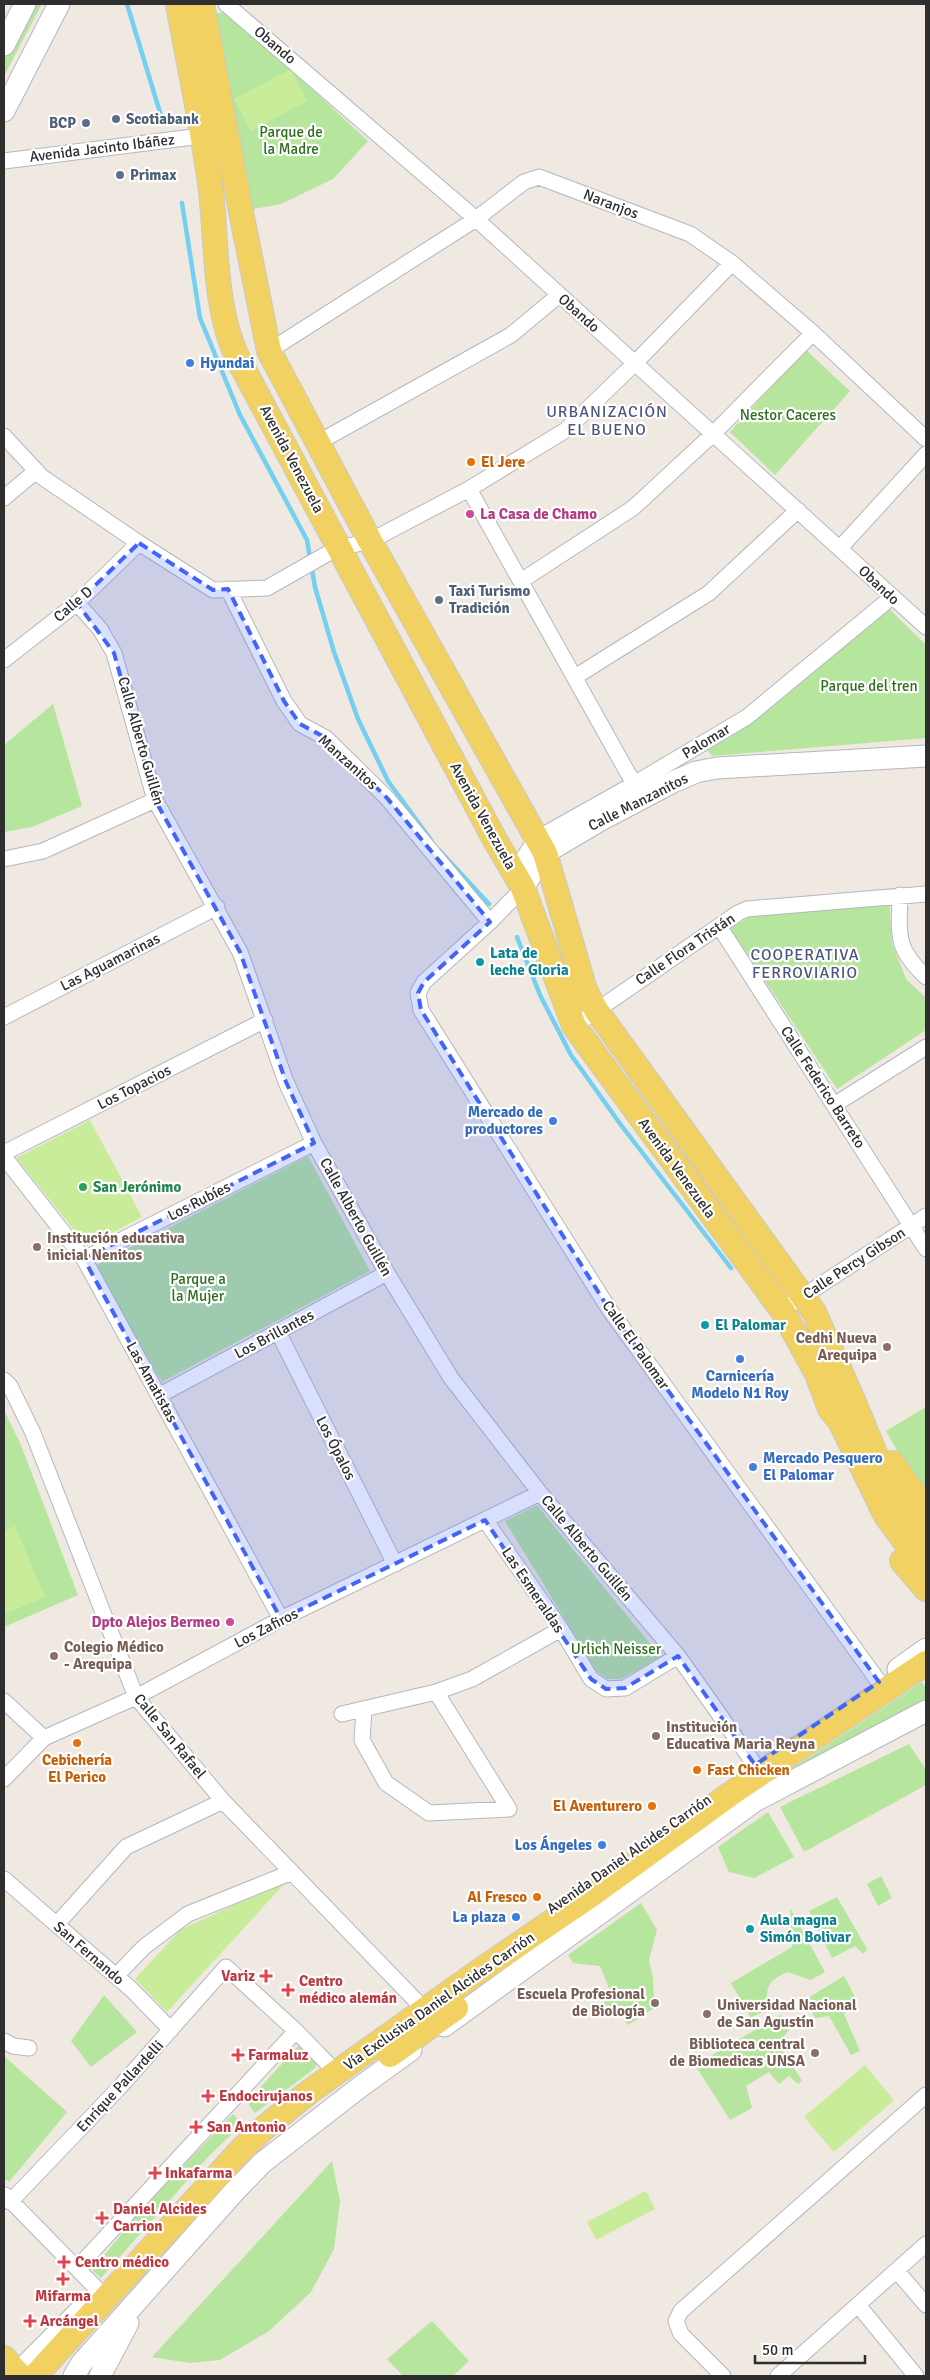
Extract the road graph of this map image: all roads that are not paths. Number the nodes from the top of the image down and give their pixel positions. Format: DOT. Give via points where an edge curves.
graph roads {
  1 [pos="26,4"];
  2 [pos="58,4"];
  3 [pos="178,4"];
  4 [pos="202,4"];
  5 [pos="226,4"];
  6 [pos="4,45"];
  7 [pos="6,102"];
  8 [pos="201,136"];
  9 [pos="4,161"];
  10 [pos="476,219"];
  11 [pos="732,263"];
  12 [pos="559,295"];
  13 [pos="813,333"];
  14 [pos="269,351"];
  15 [pos="635,363"];
  16 [pos="713,434"];
  17 [pos="4,436"];
  18 [pos="926,439"];
  19 [pos="319,442"];
  20 [pos="926,454"];
  21 [pos="36,471"];
  22 [pos="469,489"];
  23 [pos="4,498"];
  24 [pos="798,510"];
  25 [pos="370,541"];
  26 [pos="138,543"];
  27 [pos="840,548"];
  28 [pos="332,551"];
  29 [pos="521,580"];
  30 [pos="228,589"];
  31 [pos="892,597"];
  32 [pos="77,603"];
  33 [pos="923,618"];
  34 [pos="4,660"];
  35 [pos="575,677"];
  36 [pos="926,756"];
  37 [pos="634,784"];
  38 [pos="155,800"];
  39 [pos="540,846"];
  40 [pos="4,859"];
  41 [pos="516,888"];
  42 [pos="926,894"];
  43 [pos="900,896"];
  44 [pos="217,907"];
  45 [pos="492,921"];
  46 [pos="719,926"];
  47 [pos="926,977"];
  48 [pos="418,993"];
  49 [pos="596,1010"];
  50 [pos="4,1017"];
  51 [pos="265,1020"];
  52 [pos="574,1026"];
  53 [pos="926,1047"];
  54 [pos="834,1105"];
  55 [pos="314,1143"];
  56 [pos="4,1155"];
  57 [pos="926,1216"];
  58 [pos="911,1226"];
  59 [pos="926,1249"];
  60 [pos="84,1258"];
  61 [pos="387,1273"];
  62 [pos="803,1296"];
  63 [pos="782,1310"];
  64 [pos="278,1332"];
  65 [pos="4,1380"];
  66 [pos="160,1395"];
  67 [pos="854,1400"];
  68 [pos="830,1409"];
  69 [pos="540,1493"];
  70 [pos="926,1510"];
  71 [pos="485,1520"];
  72 [pos="926,1543"];
  73 [pos="395,1564"];
  74 [pos="926,1569"];
  75 [pos="926,1589"];
  76 [pos="281,1620"];
  77 [pos="561,1629"];
  78 [pos="926,1649"];
  79 [pos="678,1656"];
  80 [pos="926,1663"];
  81 [pos="926,1673"];
  82 [pos="890,1686"];
  83 [pos="436,1692"];
  84 [pos="136,1697"];
  85 [pos="4,1701"];
  86 [pos="364,1709"];
  87 [pos="926,1711"];
  88 [pos="342,1714"];
  89 [pos="44,1738"];
  90 [pos="755,1765"];
  91 [pos="4,1779"];
  92 [pos="223,1801"];
  93 [pos="292,1872"];
  94 [pos="4,1879"];
  95 [pos="57,1924"];
  96 [pos="116,1976"];
  97 [pos="419,2004"];
  98 [pos="172,2030"];
  99 [pos="296,2031"];
  100 [pos="4,2041"];
  101 [pos="29,2048"];
  102 [pos="330,2067"];
  103 [pos="926,2096"];
  104 [pos="7,2198"];
  105 [pos="926,2244"];
  106 [pos="77,2268"];
  107 [pos="897,2270"];
  108 [pos="100,2292"];
  109 [pos="140,2296"];
  110 [pos="926,2305"];
  111 [pos="858,2306"];
  112 [pos="4,2348"];
  113 [pos="59,2359"];
  114 [pos="18,2372"];
  115 [pos="46,2376"];
  116 [pos="100,2376"];
  117 [pos="723,2376"];
  118 [pos="778,2376"];
  119 [pos="916,2376"];
  1 -- 6 [label="main road"];
  2 -- 7 [label="main road"];
  3 -- 8 [label="main road, Avenida Venezuela"];
  4 -- 14 [label="main road, Avenida Venezuela"];
  5 -- 10 [label="street, Obando"];
  8 -- 9 [label="street, Avenida Jacinto Ibáñez"];
  8 -- 28 [label="main road, Avenida Venezuela" via="224,319 230,343"];
  10 -- 11 [label="street, Naranjos" via="524,182 539,178 690,234"];
  10 -- 12 [label="street, Obando"];
  10 -- 14 [label="street, Naranjos"];
  11 -- 13 [label="street, Naranjos"];
  11 -- 15 [label="street"];
  12 -- 15 [label="street, Obando"];
  12 -- 19 [label="street" via="511,335"];
  13 -- 16 [label="street"];
  13 -- 18 [label="street, Naranjos"];
  14 -- 19 [label="main road, Avenida Venezuela"];
  15 -- 16 [label="street, Obando"];
  15 -- 22 [label="street" via="566,430"];
  16 -- 24 [label="street, Obando"];
  16 -- 29 [label="street" via="634,508"];
  17 -- 21 [label="street"];
  19 -- 25 [label="main road, Avenida Venezuela"];
  20 -- 27 [label="street"];
  21 -- 23 [label="street"];
  21 -- 26 [label="street"];
  22 -- 25 [label="street"];
  22 -- 29 [label="street"];
  24 -- 27 [label="street, Obando"];
  24 -- 35 [label="street" via="709,593"];
  25 -- 28 [label="street"];
  25 -- 39 [label="main road, Avenida Venezuela"];
  26 -- 30 [label="street" via="213,590"];
  26 -- 32 [label="street, Calle D"];
  27 -- 31 [label="street, Obando"];
  28 -- 30 [label="street" via="268,588"];
  28 -- 41 [label="main road, Avenida Venezuela"];
  29 -- 35 [label="street"];
  30 -- 45 [label="street, Manzanitos" via="284,701 300,724 326,738 387,798"];
  31 -- 33 [label="street, Obando"];
  31 -- 37 [label="street, Palomar" via="747,716"];
  32 -- 34 [label="street, Calle D"];
  32 -- 38 [label="street, Calle Alberto Guillén" via="100,629 114,653"];
  35 -- 37 [label="street"];
  36 -- 39 [label="main road, Calle Manzanitos" via="717,768 696,772 599,821"];
  37 -- 39 [label="street, Palomar"];
  38 -- 40 [label="street" via="44,851"];
  38 -- 44 [label="street, Calle Alberto Guillén"];
  39 -- 41 [label="main road, Calle Manzanitos"];
  39 -- 49 [label="main road, Avenida Venezuela" via="585,990"];
  41 -- 45 [label="street, Calle Manzanitos"];
  41 -- 52 [label="main road, Avenida Venezuela"];
  42 -- 43 [label="street, Calle Flora Tristán"];
  43 -- 46 [label="street, Calle Flora Tristán" via="747,909"];
  43 -- 47 [label="street" via="902,948"];
  44 -- 50 [label="street, Las Aguamarinas"];
  44 -- 51 [label="street, Calle Alberto Guillén" via="240,952"];
  45 -- 48 [label="street, Calle Manzanitos" via="424,982"];
  46 -- 49 [label="street, Calle Flora Tristán"];
  46 -- 54 [label="street, Calle Federico Barreto"];
  48 -- 82 [label="street, Calle El Palomar" via="422,1010 609,1309"];
  49 -- 52 [label="street, Calle Flora Tristán"];
  49 -- 62 [label="main road, Avenida Venezuela"];
  51 -- 55 [label="street, Calle Alberto Guillén" via="286,1082"];
  51 -- 56 [label="street, Los Topacios"];
  52 -- 63 [label="main road, Avenida Venezuela"];
  53 -- 54 [label="street"];
  54 -- 58 [label="street, Calle Federico Barreto"];
  55 -- 60 [label="street, Los Rubíes"];
  55 -- 61 [label="street, Calle Alberto Guillén"];
  56 -- 60 [label="street, Las Amatistas"];
  57 -- 58 [label="street, Calle Percy Gibson"];
  58 -- 59 [label="street, Calle Federico Barreto"];
  58 -- 62 [label="street, Calle Percy Gibson"];
  60 -- 66 [label="street, Las Amatistas"];
  61 -- 64 [label="street, Los Brillantes"];
  61 -- 69 [label="street, Calle Alberto Guillén" via="451,1378"];
  62 -- 63 [label="street, Calle Percy Gibson"];
  62 -- 67 [label="main road, Avenida Venezuela" via="814,1312"];
  63 -- 68 [label="main road, Avenida Venezuela" via="817,1374"];
  64 -- 66 [label="street, Los Brillantes"];
  64 -- 73 [label="street, Los Ópalos"];
  65 -- 84 [label="street, Calle San Rafael" via="33,1433"];
  66 -- 76 [label="street, Las Amatistas"];
  67 -- 70 [label="main road"];
  67 -- 72 [label="main road, Avenida Venezuela" via="896,1498"];
  68 -- 74 [label="main road, Avenida Venezuela" via="840,1421 886,1516"];
  68 -- 75 [label="main road" via="834,1431 867,1510 895,1553"];
  69 -- 71 [label="street, Los Zafiros"];
  69 -- 79 [label="street, Calle Alberto Guillén"];
  71 -- 73 [label="street, Los Zafiros"];
  71 -- 77 [label="street, Las Esmeraldas"];
  73 -- 76 [label="street, Los Zafiros"];
  76 -- 84 [label="street, Los Zafiros"];
  77 -- 79 [label="street, Las Esmeraldas" via="591,1679 606,1689 626,1688"];
  77 -- 83 [label="street" via="472,1679"];
  78 -- 82 [label="main road, Avenida Daniel Alcides Carrión"];
  79 -- 90 [label="street, Calle Alberto Guillén"];
  80 -- 82 [label="main road"];
  81 -- 82 [label="main road"];
  82 -- 90 [label="main road, Avenida Daniel Alcides Carrión"];
  82 -- 113 [label="main road, Vía Exclusiva Daniel Alcides Carrión" via="273,2141 220,2191"];
  83 -- 86 [label="street"];
  83 -- 86 [label="street" via="510,1809 429,1812 386,1783 362,1740"];
  84 -- 89 [label="street, Los Zafiros"];
  84 -- 92 [label="street, Calle San Rafael"];
  85 -- 89 [label="street"];
  86 -- 88 [label="street"];
  87 -- 109 [label="main road, Avenida Daniel Alcides Carrión" via="755,1801 360,2087 262,2163"];
  89 -- 91 [label="street, Los Zafiros"];
  90 -- 97 [label="main road, Avenida Daniel Alcides Carrión"];
  92 -- 93 [label="street, Calle San Rafael"];
  92 -- 95 [label="street" via="126,1847"];
  93 -- 96 [label="street" via="188,1914 144,1947"];
  93 -- 97 [label="street, Calle San Rafael"];
  94 -- 95 [label="street, San Fernando"];
  95 -- 96 [label="street, San Fernando"];
  96 -- 98 [label="street, San Fernando"];
  97 -- 102 [label="main road, Avenida Daniel Alcides Carrión"];
  98 -- 99 [label="street, Enrique Pallardelli" via="226,1967"];
  98 -- 104 [label="street, Enrique Pallardelli" via="119,2088"];
  99 -- 102 [label="street"];
  99 -- 106 [label="street"];
  100 -- 101 [label="street"];
  102 -- 108 [label="main road, Avenida Daniel Alcides Carrión" via="266,2114 228,2148"];
  103 -- 117 [label="street" via="682,2311 676,2321 682,2334"];
  104 -- 106 [label="street"];
  105 -- 107 [label="street"];
  106 -- 108 [label="street"];
  107 -- 110 [label="street"];
  107 -- 111 [label="street"];
  108 -- 113 [label="main road, Avenida Daniel Alcides Carrión"];
  109 -- 113 [label="main road, Avenida Daniel Alcides Carrión" via="81,2364"];
  109 -- 116 [label="main road"];
  111 -- 118 [label="street"];
  111 -- 119 [label="street"];
  112 -- 113 [label="main road" via="18,2354"];
  113 -- 114 [label="main road, Vía Exclusiva Daniel Alcides Carrión"];
  113 -- 115 [label="main road, Vía Exclusiva Daniel Alcides Carrión"];
}
